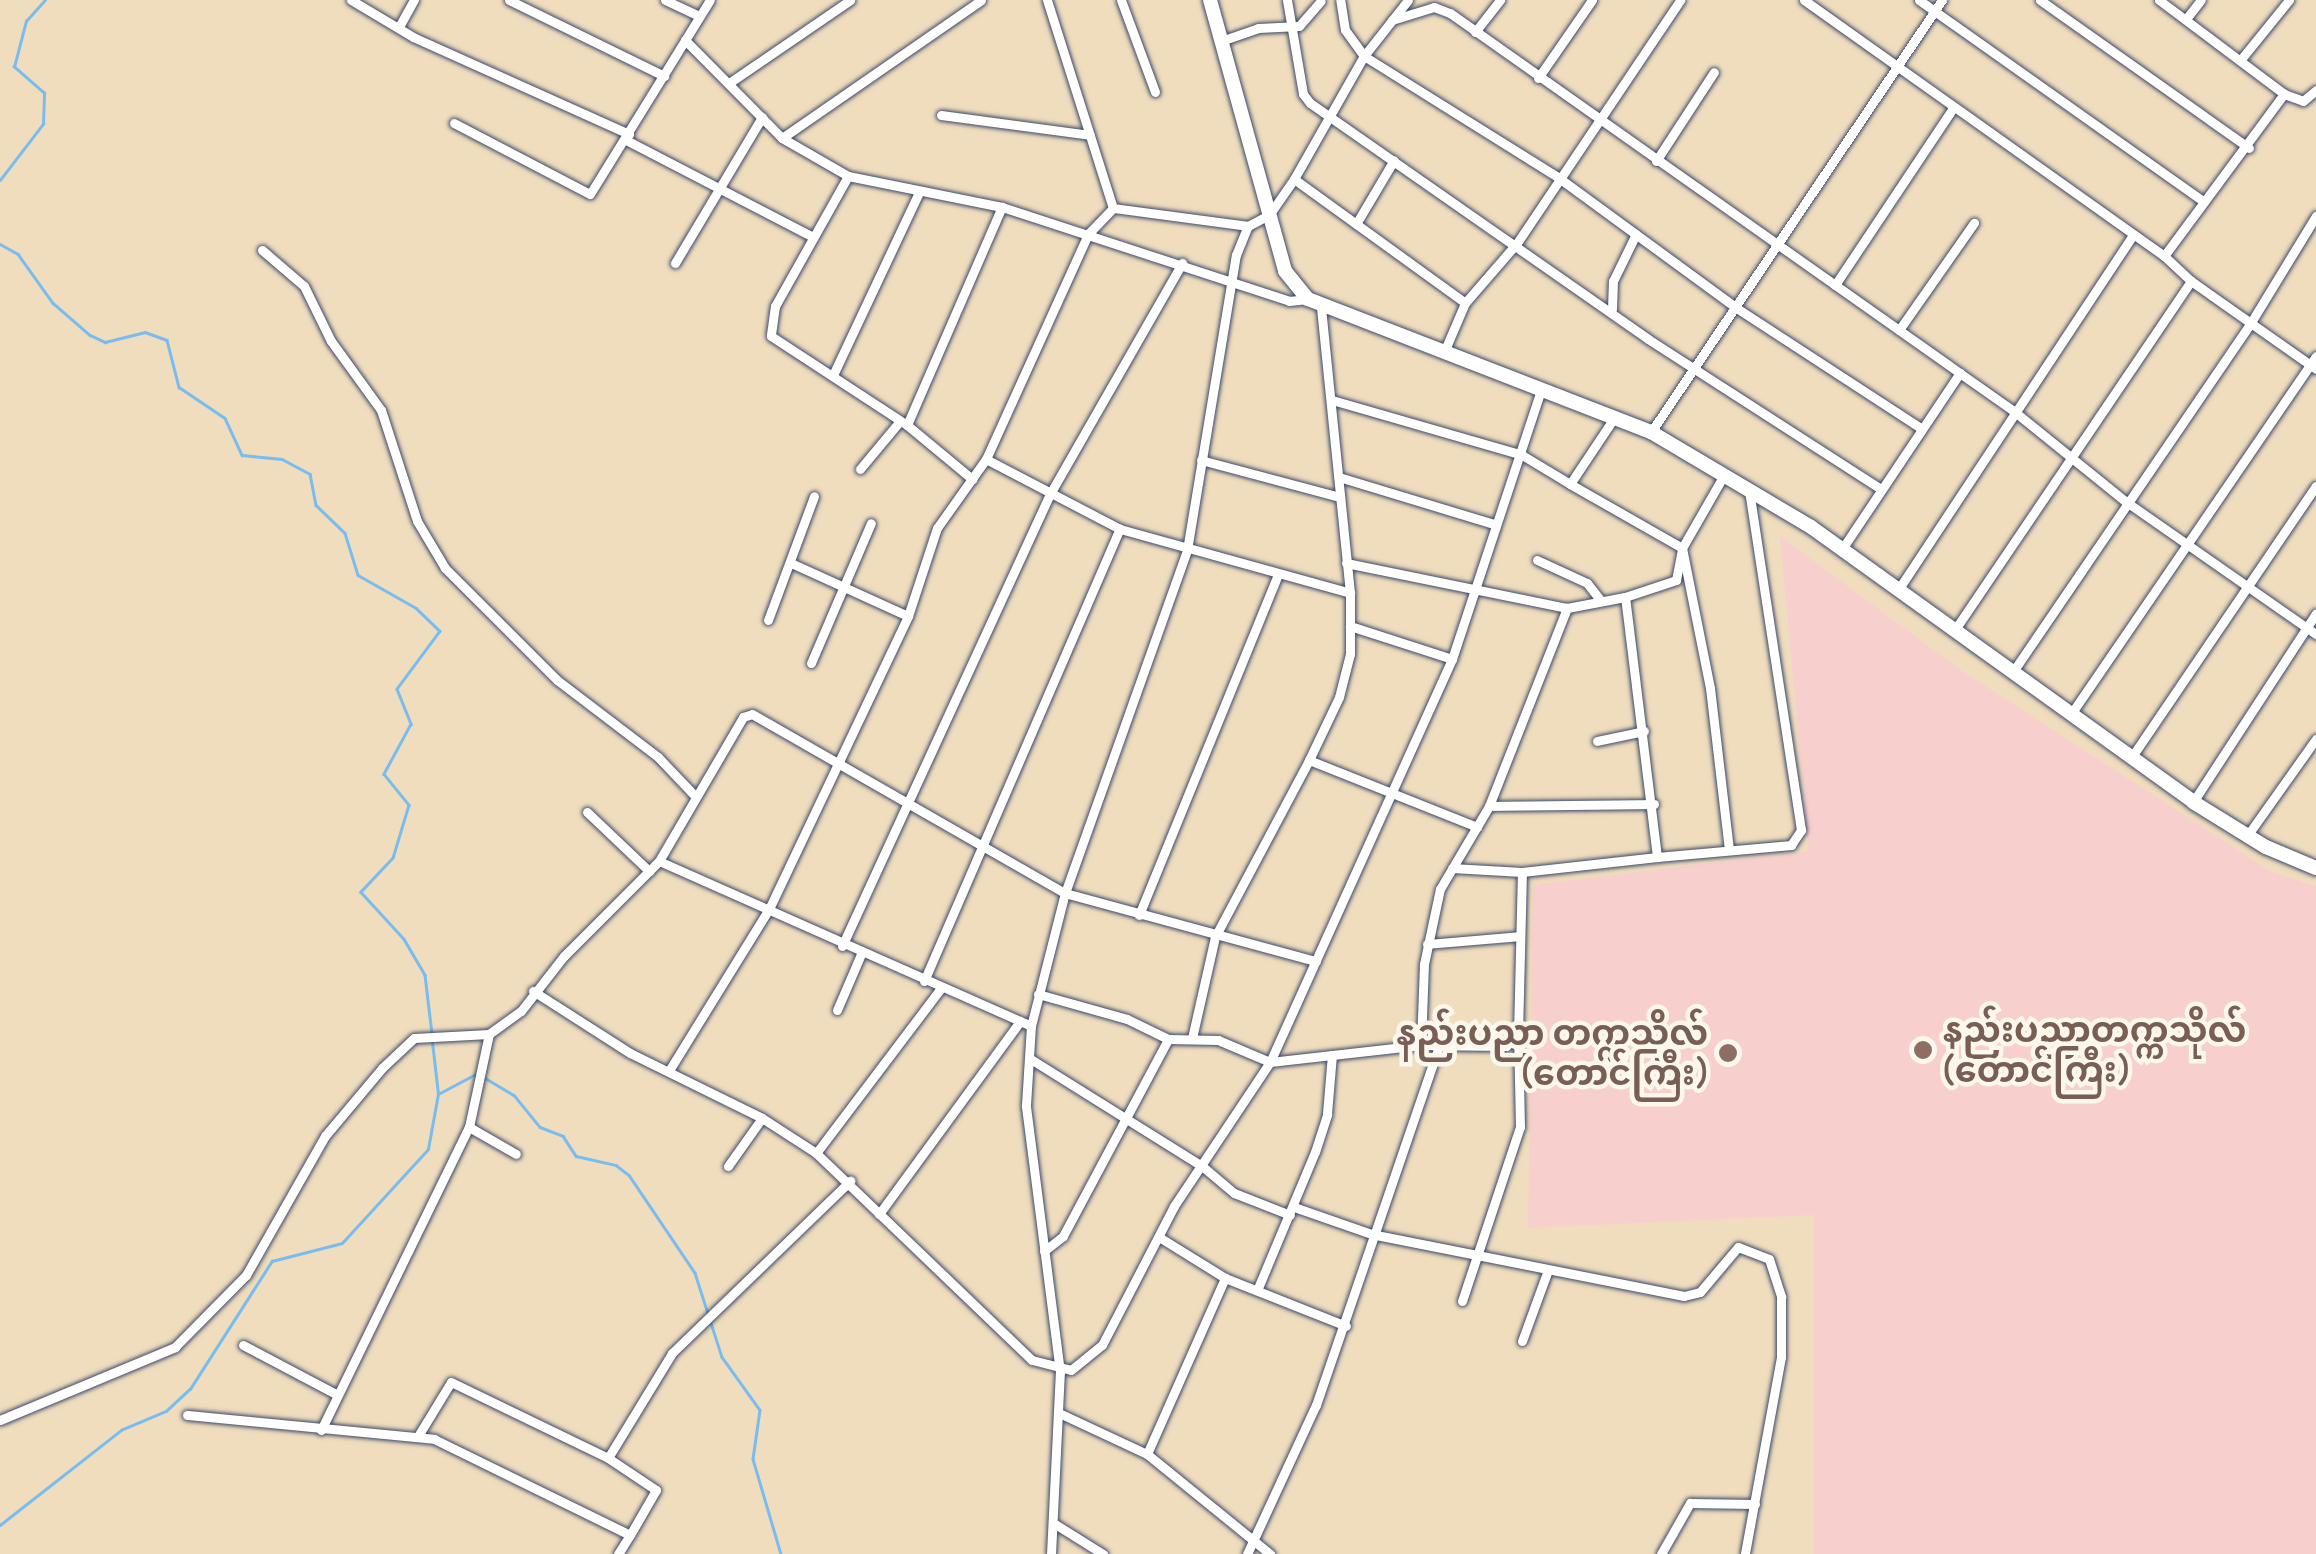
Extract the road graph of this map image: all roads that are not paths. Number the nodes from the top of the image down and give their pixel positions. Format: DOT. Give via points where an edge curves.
graph roads {
  1 [pos="351,0"];
  2 [pos="414,0"];
  3 [pos="509,0"];
  4 [pos="666,0"];
  5 [pos="710,0"];
  6 [pos="850,0"];
  7 [pos="981,0"];
  8 [pos="1047,0"];
  9 [pos="1121,0"];
  10 [pos="1210,0"];
  11 [pos="1287,0"];
  12 [pos="1320,0"];
  13 [pos="1408,0"];
  14 [pos="1500,0"];
  15 [pos="1592,0"];
  16 [pos="1680,0"];
  17 [pos="1804,0"];
  18 [pos="1919,0"];
  19 [pos="1942,0"];
  20 [pos="2040,0"];
  21 [pos="2160,0"];
  22 [pos="2201,0"];
  23 [pos="2289,0"];
  24 [pos="1340,4"];
  25 [pos="1934,11"];
  26 [pos="699,16"];
  27 [pos="2186,19"];
  28 [pos="1392,20"];
  29 [pos="400,24"];
  30 [pos="1290,28"];
  31 [pos="1475,32"];
  32 [pos="685,40"];
  33 [pos="1221,41"];
  34 [pos="1364,56"];
  35 [pos="2242,58"];
  36 [pos="1896,68"];
  37 [pos="1714,72"];
  38 [pos="664,76"];
  39 [pos="1538,78"];
  40 [pos="729,83"];
  41 [pos="2316,90"];
  42 [pos="1154,92"];
  43 [pos="2284,94"];
  44 [pos="1953,108"];
  45 [pos="942,115"];
  46 [pos="762,117"];
  47 [pos="1331,118"];
  48 [pos="1596,122"];
  49 [pos="454,124"];
  50 [pos="1090,135"];
  51 [pos="628,137"];
  52 [pos="782,138"];
  53 [pos="2249,148"];
  54 [pos="1394,160"];
  55 [pos="1656,161"];
  56 [pos="848,176"];
  57 [pos="1559,178"];
  58 [pos="1294,179"];
  59 [pos="720,189"];
  60 [pos="920,192"];
  61 [pos="2204,202"];
  62 [pos="1002,207"];
  63 [pos="1113,208"];
  64 [pos="1269,215"];
  65 [pos="2316,216"];
  66 [pos="1356,224"];
  67 [pos="1974,224"];
  68 [pos="1248,226"];
  69 [pos="1088,234"];
  70 [pos="1636,234"];
  71 [pos="2133,235"];
  72 [pos="811,236"];
  73 [pos="1517,243"];
  74 [pos="1777,244"];
  75 [pos="262,250"];
  76 [pos="2164,256"];
  77 [pos="1182,262"];
  78 [pos="674,263"];
  79 [pos="1231,279"];
  80 [pos="2191,281"];
  81 [pos="1835,285"];
  82 [pos="1465,303"];
  83 [pos="1315,304"];
  84 [pos="1735,307"];
  85 [pos="1612,309"];
  86 [pos="2250,324"];
  87 [pos="1899,330"];
  88 [pos="1444,352"];
  89 [pos="2314,363"];
  90 [pos="1696,368"];
  91 [pos="1960,373"];
  92 [pos="833,375"];
  93 [pos="1541,390"];
  94 [pos="1332,400"];
  95 [pos="2016,412"];
  96 [pos="1614,418"];
  97 [pos="904,423"];
  98 [pos="1922,429"];
  99 [pos="1651,432"];
  100 [pos="2071,453"];
  101 [pos="1522,455"];
  102 [pos="986,459"];
  103 [pos="1201,460"];
  104 [pos="860,469"];
  105 [pos="1724,475"];
  106 [pos="1339,477"];
  107 [pos="972,480"];
  108 [pos="1570,484"];
  109 [pos="2316,486"];
  110 [pos="1749,489"];
  111 [pos="1881,489"];
  112 [pos="1051,492"];
  113 [pos="814,496"];
  114 [pos="1340,497"];
  115 [pos="2125,502"];
  116 [pos="871,522"];
  117 [pos="1494,524"];
  118 [pos="1120,529"];
  119 [pos="2189,544"];
  120 [pos="1682,548"];
  121 [pos="1842,549"];
  122 [pos="1187,550"];
  123 [pos="1537,560"];
  124 [pos="792,563"];
  125 [pos="1346,563"];
  126 [pos="1278,575"];
  127 [pos="2246,582"];
  128 [pos="843,587"];
  129 [pos="1475,588"];
  130 [pos="1898,590"];
  131 [pos="1350,592"];
  132 [pos="1625,596"];
  133 [pos="1602,601"];
  134 [pos="1567,608"];
  135 [pos="2316,614"];
  136 [pos="908,616"];
  137 [pos="768,620"];
  138 [pos="1350,626"];
  139 [pos="2306,628"];
  140 [pos="1954,631"];
  141 [pos="2316,634"];
  142 [pos="1452,660"];
  143 [pos="812,663"];
  144 [pos="2012,673"];
  145 [pos="2070,714"];
  146 [pos="1644,731"];
  147 [pos="2316,739"];
  148 [pos="1597,741"];
  149 [pos="2131,758"];
  150 [pos="1309,760"];
  151 [pos="837,762"];
  152 [pos="1393,792"];
  153 [pos="695,796"];
  154 [pos="2193,802"];
  155 [pos="910,804"];
  156 [pos="1654,804"];
  157 [pos="1489,806"];
  158 [pos="587,812"];
  159 [pos="1476,827"];
  160 [pos="2247,836"];
  161 [pos="980,846"];
  162 [pos="1729,850"];
  163 [pos="1657,856"];
  164 [pos="659,862"];
  165 [pos="1452,868"];
  166 [pos="2316,868"];
  167 [pos="649,871"];
  168 [pos="1522,872"];
  169 [pos="1065,893"];
  170 [pos="769,909"];
  171 [pos="1139,915"];
  172 [pos="1520,936"];
  173 [pos="1216,937"];
  174 [pos="1427,944"];
  175 [pos="842,946"];
  176 [pos="860,954"];
  177 [pos="1316,961"];
  178 [pos="924,981"];
  179 [pos="941,988"];
  180 [pos="532,992"];
  181 [pos="1038,994"];
  182 [pos="836,1010"];
  183 [pos="1020,1021"];
  184 [pos="1031,1026"];
  185 [pos="489,1034"];
  186 [pos="1518,1034"];
  187 [pos="1192,1038"];
  188 [pos="1168,1039"];
  189 [pos="1421,1045"];
  190 [pos="1440,1046"];
  191 [pos="1332,1055"];
  192 [pos="1029,1058"];
  193 [pos="1270,1062"];
  194 [pos="670,1069"];
  195 [pos="762,1118"];
  196 [pos="1127,1119"];
  197 [pos="469,1128"];
  198 [pos="816,1153"];
  199 [pos="516,1154"];
  200 [pos="728,1166"];
  201 [pos="1202,1166"];
  202 [pos="850,1181"];
  203 [pos="1292,1211"];
  204 [pos="879,1214"];
  205 [pos="1371,1234"];
  206 [pos="1159,1238"];
  207 [pos="1044,1251"];
  208 [pos="1476,1254"];
  209 [pos="1548,1270"];
  210 [pos="1225,1278"];
  211 [pos="1258,1288"];
  212 [pos="1462,1301"];
  213 [pos="1346,1326"];
  214 [pos="1522,1340"];
  215 [pos="243,1346"];
  216 [pos="1060,1372"];
  217 [pos="336,1394"];
  218 [pos="1059,1413"];
  219 [pos="186,1415"];
  220 [pos="0,1420"];
  221 [pos="321,1430"];
  222 [pos="418,1436"];
  223 [pos="1147,1454"];
  224 [pos="608,1458"];
  225 [pos="1755,1504"];
  226 [pos="1055,1524"];
  227 [pos="630,1535"];
  228 [pos="1252,1543"];
  229 [pos="618,1554"];
  230 [pos="1050,1554"];
  231 [pos="1103,1554"];
  232 [pos="1246,1554"];
  233 [pos="1270,1554"];
  234 [pos="1661,1554"];
  235 [pos="1745,1554"];
  1 -- 29 [label="street"];
  2 -- 29 [label="street"];
  3 -- 38 [label="street"];
  4 -- 26 [label="street"];
  5 -- 26 [label="street"];
  6 -- 40 [label="street"];
  7 -- 52 [label="street"];
  8 -- 50 [label="street"];
  9 -- 42 [label="street"];
  10 -- 33 [label="main road"];
  11 -- 30 [label="street"];
  12 -- 24 [label="street"];
  12 -- 30 [label="street"];
  13 -- 28 [label="street"];
  14 -- 31 [label="street"];
  15 -- 39 [label="street"];
  16 -- 48 [label="street"];
  17 -- 36 [label="street"];
  18 -- 25 [label="street"];
  19 -- 25 [label="street"];
  20 -- 53 [label="street"];
  21 -- 27 [label="street"];
  22 -- 27 [label="street"];
  23 -- 35 [label="street"];
  24 -- 34 [label="street"];
  25 -- 36 [label="street"];
  25 -- 61 [label="street"];
  26 -- 32 [label="street"];
  27 -- 35 [label="street"];
  28 -- 31 [label="street" via="1434,6"];
  28 -- 34 [label="street"];
  29 -- 51 [label="street" via="413,38"];
  30 -- 33 [label="street" via="1258,28"];
  30 -- 47 [label="street" via="1303,94"];
  31 -- 39 [label="street"];
  32 -- 38 [label="street"];
  32 -- 40 [label="street"];
  33 -- 64 [label="main road"];
  34 -- 47 [label="street"];
  34 -- 57 [label="street"];
  35 -- 43 [label="street"];
  36 -- 44 [label="street"];
  36 -- 74 [label="street"];
  37 -- 55 [label="street"];
  38 -- 51 [label="street"];
  39 -- 48 [label="street"];
  40 -- 46 [label="street"];
  41 -- 43 [label="street" via="2303,101"];
  43 -- 53 [label="street"];
  44 -- 71 [label="street"];
  44 -- 81 [label="street"];
  45 -- 50 [label="street"];
  46 -- 52 [label="street"];
  46 -- 59 [label="street"];
  47 -- 54 [label="street"];
  47 -- 58 [label="street"];
  48 -- 55 [label="street"];
  48 -- 57 [label="street"];
  49 -- 51 [label="street" via="590,194"];
  50 -- 63 [label="street"];
  51 -- 59 [label="street"];
  52 -- 56 [label="street"];
  53 -- 61 [label="street"];
  54 -- 66 [label="street"];
  54 -- 73 [label="street"];
  55 -- 74 [label="street"];
  56 -- 60 [label="street"];
  56 -- 72 [label="street"];
  57 -- 70 [label="street"];
  57 -- 73 [label="street"];
  58 -- 64 [label="street"];
  58 -- 66 [label="street"];
  59 -- 72 [label="street"];
  59 -- 78 [label="street"];
  60 -- 62 [label="street"];
  60 -- 92 [label="street"];
  61 -- 76 [label="street"];
  62 -- 69 [label="street"];
  62 -- 97 [label="street"];
  63 -- 68 [label="street"];
  63 -- 69 [label="street"];
  64 -- 68 [label="street"];
  64 -- 83 [label="main road" via="1284,271"];
  65 -- 86 [label="street"];
  66 -- 82 [label="street"];
  67 -- 87 [label="street"];
  68 -- 79 [label="street"];
  69 -- 77 [label="street"];
  69 -- 102 [label="street"];
  70 -- 84 [label="street"];
  70 -- 85 [label="street" via="1614,281"];
  71 -- 76 [label="street"];
  71 -- 95 [label="street"];
  72 -- 92 [label="street" via="775,306 771,336"];
  73 -- 82 [label="street"];
  73 -- 85 [label="street"];
  74 -- 81 [label="street"];
  74 -- 84 [label="street"];
  75 -- 153 [label="street" via="304,286 332,341 381,410 417,521 444,568 557,680 658,757"];
  76 -- 80 [label="street"];
  77 -- 79 [label="street"];
  77 -- 112 [label="street"];
  79 -- 83 [label="street"];
  79 -- 103 [label="street"];
  80 -- 86 [label="street"];
  80 -- 100 [label="street"];
  81 -- 87 [label="street"];
  82 -- 88 [label="street"];
  83 -- 88 [label="main road"];
  83 -- 94 [label="street"];
  84 -- 90 [label="street"];
  84 -- 98 [label="street"];
  85 -- 90 [label="street"];
  86 -- 89 [label="street"];
  86 -- 115 [label="street"];
  87 -- 91 [label="street"];
  88 -- 93 [label="main road"];
  89 -- 119 [label="street"];
  90 -- 99 [label="street"];
  90 -- 111 [label="street"];
  91 -- 95 [label="street"];
  91 -- 98 [label="street"];
  92 -- 97 [label="street"];
  93 -- 96 [label="main road"];
  93 -- 101 [label="street"];
  94 -- 101 [label="street"];
  94 -- 106 [label="street"];
  95 -- 100 [label="street"];
  95 -- 130 [label="street"];
  96 -- 99 [label="main road"];
  96 -- 108 [label="street"];
  97 -- 104 [label="street"];
  97 -- 107 [label="street"];
  98 -- 111 [label="street"];
  99 -- 105 [label="main road"];
  100 -- 115 [label="street"];
  100 -- 140 [label="street"];
  101 -- 108 [label="street"];
  101 -- 117 [label="street"];
  102 -- 107 [label="street"];
  102 -- 112 [label="street"];
  103 -- 114 [label="street"];
  103 -- 122 [label="street"];
  105 -- 110 [label="main road"];
  105 -- 120 [label="street"];
  106 -- 114 [label="street"];
  106 -- 117 [label="street"];
  107 -- 136 [label="street" via="938,528"];
  108 -- 120 [label="street"];
  109 -- 127 [label="street"];
  110 -- 121 [label="main road"];
  110 -- 162 [label="street" via="1800,830 1790,845"];
  111 -- 121 [label="street"];
  112 -- 118 [label="street"];
  112 -- 155 [label="street"];
  113 -- 124 [label="street"];
  114 -- 125 [label="street"];
  115 -- 119 [label="street"];
  115 -- 144 [label="street"];
  116 -- 128 [label="street"];
  117 -- 129 [label="street"];
  118 -- 122 [label="street"];
  118 -- 161 [label="street"];
  119 -- 127 [label="street"];
  119 -- 145 [label="street"];
  120 -- 132 [label="street" via="1676,580"];
  120 -- 162 [label="street" via="1710,688"];
  121 -- 130 [label="main road"];
  122 -- 126 [label="street"];
  122 -- 169 [label="street"];
  123 -- 133 [label="street" via="1587,583"];
  124 -- 128 [label="street"];
  124 -- 137 [label="street"];
  125 -- 129 [label="street"];
  125 -- 131 [label="street"];
  126 -- 131 [label="street"];
  126 -- 171 [label="street"];
  127 -- 139 [label="street"];
  127 -- 149 [label="street"];
  128 -- 136 [label="street"];
  128 -- 143 [label="street"];
  129 -- 134 [label="street"];
  129 -- 142 [label="street"];
  130 -- 140 [label="main road"];
  131 -- 138 [label="street"];
  132 -- 133 [label="street"];
  132 -- 146 [label="street"];
  133 -- 134 [label="street"];
  134 -- 157 [label="street"];
  135 -- 139 [label="street"];
  136 -- 151 [label="street"];
  138 -- 142 [label="street"];
  138 -- 150 [label="street" via="1339,697"];
  139 -- 141 [label="street"];
  139 -- 154 [label="street"];
  140 -- 144 [label="main road"];
  142 -- 152 [label="street"];
  144 -- 145 [label="main road"];
  145 -- 149 [label="main road"];
  146 -- 148 [label="street"];
  146 -- 156 [label="street"];
  147 -- 160 [label="street"];
  149 -- 154 [label="main road"];
  150 -- 152 [label="street"];
  150 -- 173 [label="street"];
  151 -- 153 [label="street" via="752,714 743,717"];
  151 -- 155 [label="street"];
  151 -- 170 [label="street"];
  152 -- 159 [label="street"];
  152 -- 177 [label="street"];
  153 -- 164 [label="street"];
  154 -- 160 [label="main road"];
  155 -- 161 [label="street"];
  155 -- 175 [label="street"];
  156 -- 157 [label="street"];
  156 -- 163 [label="street"];
  157 -- 159 [label="street"];
  158 -- 167 [label="street"];
  159 -- 165 [label="street"];
  160 -- 166 [label="main road"];
  161 -- 169 [label="street"];
  161 -- 178 [label="street"];
  162 -- 163 [label="street"];
  163 -- 168 [label="street"];
  164 -- 167 [label="street"];
  164 -- 170 [label="street"];
  165 -- 168 [label="street"];
  165 -- 174 [label="street"];
  167 -- 180 [label="street"];
  168 -- 172 [label="street"];
  169 -- 171 [label="street"];
  169 -- 181 [label="street"];
  170 -- 175 [label="street"];
  170 -- 194 [label="street"];
  171 -- 173 [label="street"];
  172 -- 174 [label="street"];
  172 -- 186 [label="street"];
  173 -- 177 [label="street"];
  173 -- 187 [label="street"];
  174 -- 189 [label="street"];
  175 -- 176 [label="street"];
  176 -- 178 [label="street"];
  176 -- 182 [label="street"];
  177 -- 193 [label="street"];
  178 -- 179 [label="street"];
  179 -- 183 [label="street"];
  179 -- 198 [label="street"];
  180 -- 185 [label="street" via="521,1011"];
  180 -- 194 [label="street" via="630,1053"];
  181 -- 184 [label="street"];
  181 -- 188 [label="street" via="1127,1019"];
  183 -- 184 [label="street"];
  183 -- 204 [label="street"];
  184 -- 192 [label="street"];
  185 -- 197 [label="street"];
  185 -- 220 [label="street" via="414,1038 324,1136 246,1276 175,1347"];
  186 -- 190 [label="street" via="1492,1049"];
  186 -- 208 [label="street" via="1520,1128"];
  187 -- 188 [label="street"];
  187 -- 193 [label="street" via="1218,1040"];
  188 -- 196 [label="street"];
  189 -- 190 [label="street"];
  189 -- 191 [label="street"];
  190 -- 205 [label="street"];
  191 -- 193 [label="street"];
  191 -- 203 [label="street" via="1327,1114"];
  192 -- 196 [label="street"];
  192 -- 207 [label="street" via="1026,1104"];
  193 -- 201 [label="street"];
  194 -- 195 [label="street"];
  195 -- 198 [label="street"];
  195 -- 200 [label="street"];
  196 -- 201 [label="street"];
  196 -- 207 [label="street" via="1063,1236"];
  197 -- 199 [label="street"];
  197 -- 217 [label="street"];
  198 -- 202 [label="street"];
  201 -- 203 [label="street" via="1234,1194"];
  201 -- 206 [label="street"];
  202 -- 204 [label="street"];
  202 -- 224 [label="street" via="672,1353"];
  203 -- 205 [label="street"];
  203 -- 211 [label="street"];
  204 -- 216 [label="street" via="1032,1360"];
  205 -- 208 [label="street"];
  205 -- 213 [label="street"];
  206 -- 210 [label="street"];
  206 -- 216 [label="street" via="1102,1346"];
  207 -- 216 [label="street"];
  208 -- 209 [label="street"];
  208 -- 212 [label="street"];
  209 -- 214 [label="street"];
  209 -- 225 [label="street" via="1684,1296 1700,1292 1738,1246 1769,1260 1782,1298 1781,1357"];
  210 -- 211 [label="street"];
  210 -- 223 [label="street"];
  211 -- 213 [label="street"];
  213 -- 228 [label="street"];
  215 -- 217 [label="street"];
  216 -- 218 [label="street"];
  217 -- 221 [label="street"];
  218 -- 223 [label="street"];
  218 -- 226 [label="street"];
  219 -- 221 [label="street"];
  221 -- 222 [label="street"];
  222 -- 224 [label="street" via="451,1382"];
  222 -- 227 [label="street"];
  223 -- 228 [label="street"];
  224 -- 227 [label="street" via="656,1490"];
  225 -- 234 [label="street" via="1690,1503"];
  225 -- 235 [label="street"];
  226 -- 230 [label="street"];
  226 -- 231 [label="street"];
  227 -- 229 [label="street"];
  228 -- 232 [label="street"];
  228 -- 233 [label="street"];
}
